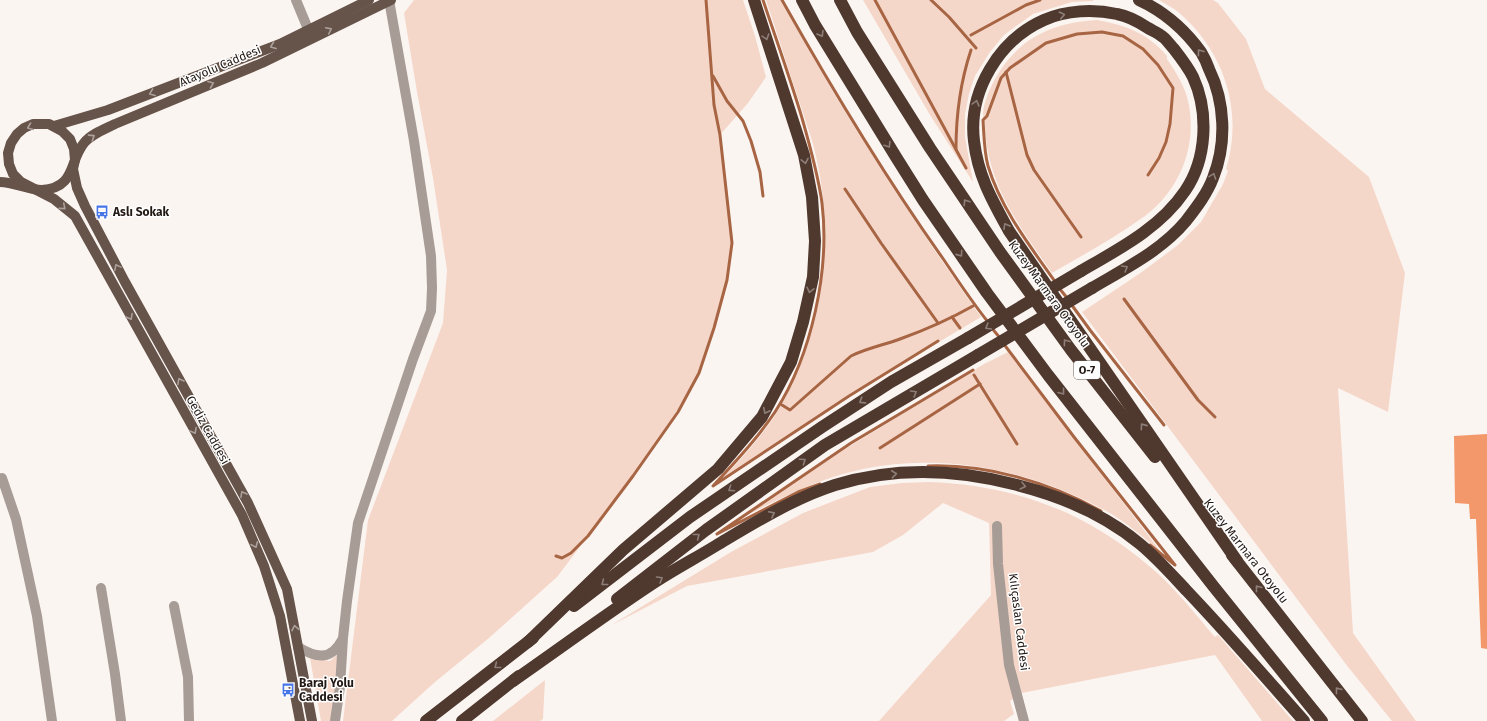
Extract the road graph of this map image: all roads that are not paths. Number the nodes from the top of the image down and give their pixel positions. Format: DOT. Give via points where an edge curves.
graph roads {
  1 [pos="296,0"];
  2 [pos="369,0"];
  3 [pos="390,0"];
  4 [pos="754,0"];
  5 [pos="802,0"];
  6 [pos="840,0"];
  7 [pos="1139,0"];
  8 [pos="308,29"];
  9 [pos="54,126"];
  10 [pos="11,143"];
  11 [pos="0,151"];
  12 [pos="72,169"];
  13 [pos="0,182"];
  14 [pos="30,188"];
  15 [pos="2,478"];
  16 [pos="997,526"];
  17 [pos="1237,561"];
  18 [pos="101,588"];
  19 [pos="174,606"];
  20 [pos="343,638"];
  21 [pos="528,642"];
  22 [pos="298,647"];
  23 [pos="512,681"];
  24 [pos="52,721"];
  25 [pos="121,721"];
  26 [pos="189,721"];
  27 [pos="300,721"];
  28 [pos="312,721"];
  29 [pos="335,721"];
  30 [pos="426,721"];
  31 [pos="462,721"];
  32 [pos="1024,721"];
  33 [pos="1304,721"];
  34 [pos="1322,721"];
  35 [pos="1362,721"];
  1 -- 8 [label="street"];
  2 -- 8 [label="main road, Atayolu Caddesi"];
  12 -- 3 [label="main road, Atayolu Caddesi, one-way" via="79,149 85,141 115,124 262,63"];
  3 -- 20 [label="street" via="431,256 431,311 358,523"];
  4 -- 21 [label="highway, one-way" via="804,154 812,197 815,241 813,277 791,362 762,417 718,469 623,550"];
  5 -- 34 [label="highway, O-7, one-way" via="896,157 987,293 1209,581"];
  17 -- 6 [label="highway, Kuzey Marmara Otoyolu / O-7, one-way" via="1071,350 1000,252 922,135 857,32"];
  23 -- 7 [label="highway, one-way, bridge" via="706,530 825,445 1129,266 1164,243 1185,222 1205,195 1218,162 1222,121 1220,101 1202,53 1176,24 1152,6"];
  8 -- 9 [label="main road, Atayolu Caddesi, one-way" via="280,44 108,110"];
  9 -- 10 [label="main road, Atayolu Caddesi, one-way" via="33,124 17,134"];
  9 -- 12 [label="main road" via="70,139 75,160"];
  10 -- 11 [label="main road, Atayolu Caddesi"];
  10 -- 14 [label="main road" via="8,153 13,174"];
  12 -- 14 [label="main road, Atayolu Caddesi" via="67,178 50,189"];
  22 -- 12 [label="main road, Gediz Caddesi, one-way" via="287,589 248,503 89,213 77,188"];
  13 -- 14 [label="main road, Atayolu Caddesi"];
  14 -- 27 [label="main road, Gediz Caddesi, one-way" via="54,199 75,216 242,515 264,566 280,616"];
  15 -- 24 [label="street" via="16,519 37,616"];
  16 -- 32 [label="street, Kılıçaslan Caddesi" via="998,564 1009,665"];
  17 -- 21 [label="highway, one-way, bridge" via="1009,231 988,193 978,166 974,139 974,111 988,71 1008,44 1045,19 1090,11 1118,14 1141,23 1163,37 1193,77 1204,122 1201,151 1186,190 1167,214 1131,242 1082,271 968,338 879,390 822,427 703,508"];
  35 -- 17 [label="highway, Kuzey Marmara Otoyolu / O-7, one-way"];
  18 -- 25 [label="street"];
  19 -- 26 [label="street" via="188,678"];
  20 -- 22 [label="street" via="336,650 330,654 313,654"];
  20 -- 29 [label="street"];
  21 -- 30 [label="highway, one-way"];
  22 -- 28 [label="main road, Gediz Caddesi"];
  23 -- 31 [label="highway"];
  23 -- 33 [label="highway, one-way" via="652,584 752,523 805,497 835,485 876,476 908,472 958,473 1036,489 1074,503 1139,543 1205,610"];
}
